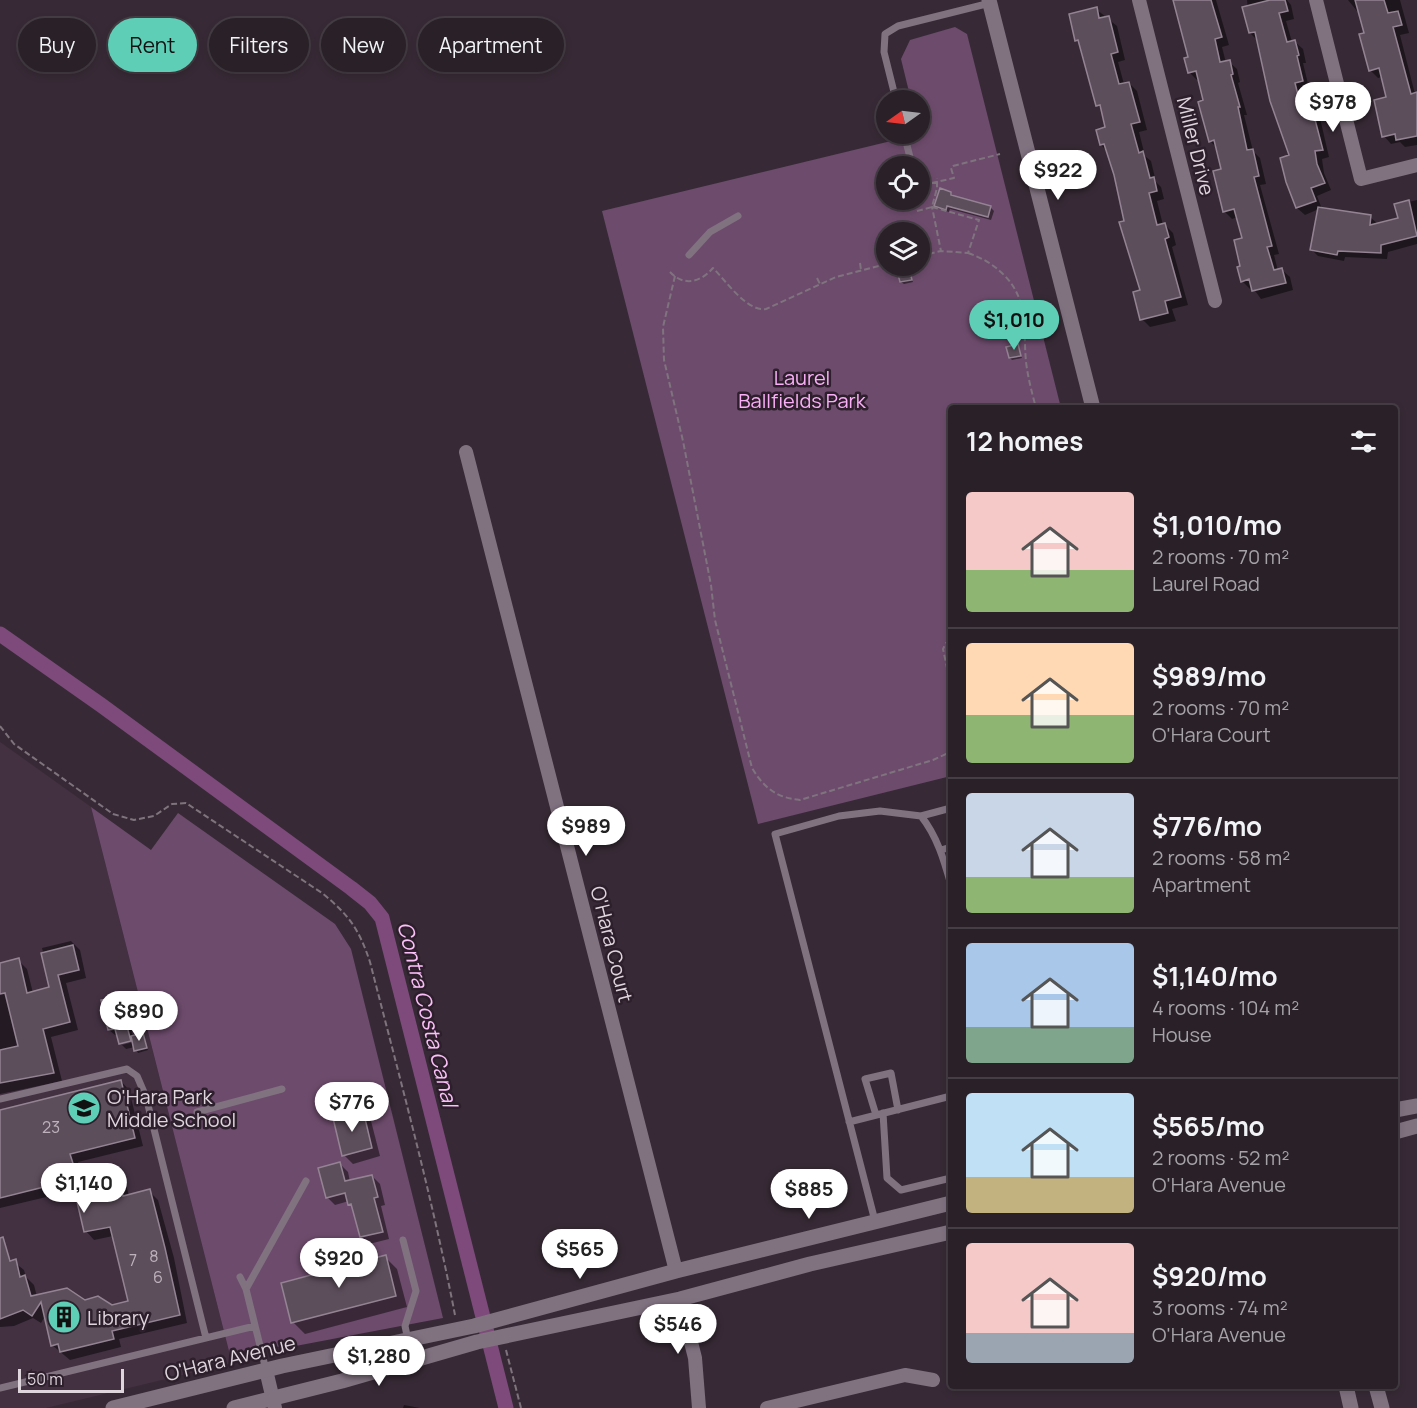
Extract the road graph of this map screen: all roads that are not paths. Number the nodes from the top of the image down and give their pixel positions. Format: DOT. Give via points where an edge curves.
graph roads {
  1 [pos="1139,0"];
  2 [pos="1316,0"];
  3 [pos="993,1"];
  4 [pos="894,90"];
  5 [pos="1417,165"];
  6 [pos="738,216"];
  7 [pos="689,255"];
  8 [pos="1215,301"];
  9 [pos="1092,405"];
  10 [pos="466,452"];
  11 [pos="948,809"];
  12 [pos="921,816"];
  13 [pos="948,848"];
  14 [pos="941,850"];
  15 [pos="948,874"];
  16 [pos="282,1089"];
  17 [pos="948,1097"];
  18 [pos="0,1099"];
  19 [pos="1417,1106"];
  20 [pos="1398,1109"];
  21 [pos="898,1110"];
  22 [pos="197,1112"];
  23 [pos="880,1114"];
  24 [pos="849,1122"];
  25 [pos="1417,1126"];
  26 [pos="1398,1131"];
  27 [pos="948,1179"];
  28 [pos="306,1181"];
  29 [pos="948,1204"];
  30 [pos="875,1221"];
  31 [pos="948,1233"];
  32 [pos="403,1240"];
  33 [pos="676,1271"];
  34 [pos="240,1277"];
  35 [pos="246,1289"];
  36 [pos="680,1299"];
  37 [pos="255,1326"];
  38 [pos="206,1338"];
  39 [pos="408,1340"];
  40 [pos="266,1370"];
  41 [pos="933,1380"];
  42 [pos="0,1388"];
  43 [pos="1347,1389"];
  44 [pos="1377,1389"];
  45 [pos="274,1403"];
  46 [pos="113,1408"];
  47 [pos="234,1408"];
  48 [pos="699,1408"];
  49 [pos="767,1408"];
  50 [pos="1351,1408"];
  51 [pos="1382,1408"];
  1 -- 8 [label="street, Miller Drive"];
  2 -- 5 [label="street" via="1361,179"];
  3 -- 4 [label="lane" via="898,26 885,34 884,52"];
  3 -- 9 [label="main road"];
  6 -- 7 [label="lane" via="710,232"];
  10 -- 33 [label="street, O'Hara Court"];
  11 -- 12 [label="lane"];
  12 -- 14 [label="lane"];
  12 -- 24 [label="lane" via="880,811 839,816 775,834"];
  13 -- 14 [label="lane"];
  14 -- 15 [label="lane"];
  16 -- 22 [label="lane"];
  17 -- 21 [label="lane"];
  18 -- 38 [label="lane" via="127,1069 137,1076 146,1097"];
  19 -- 20 [label="main road"];
  21 -- 23 [label="lane"];
  21 -- 23 [label="lane" via="891,1073 865,1079"];
  23 -- 24 [label="lane"];
  23 -- 27 [label="lane" via="886,1178 901,1190"];
  24 -- 30 [label="lane"];
  25 -- 26 [label="main road"];
  28 -- 35 [label="lane"];
  29 -- 30 [label="main road, O'Hara Avenue"];
  30 -- 33 [label="main road, O'Hara Avenue"];
  31 -- 36 [label="main road"];
  32 -- 39 [label="lane" via="416,1291 405,1326"];
  33 -- 39 [label="main road, O'Hara Avenue"];
  34 -- 35 [label="lane"];
  35 -- 37 [label="lane"];
  36 -- 45 [label="main road" via="501,1344 477,1342"];
  36 -- 48 [label="street" via="694,1358"];
  37 -- 38 [label="lane"];
  37 -- 40 [label="lane"];
  38 -- 42 [label="lane"];
  39 -- 40 [label="main road, O'Hara Avenue"];
  40 -- 45 [label="street"];
  40 -- 46 [label="main road, O'Hara Avenue"];
  41 -- 49 [label="street" via="905,1376"];
  43 -- 50 [label="main road"];
  44 -- 51 [label="main road"];
  45 -- 47 [label="main road"];
}
